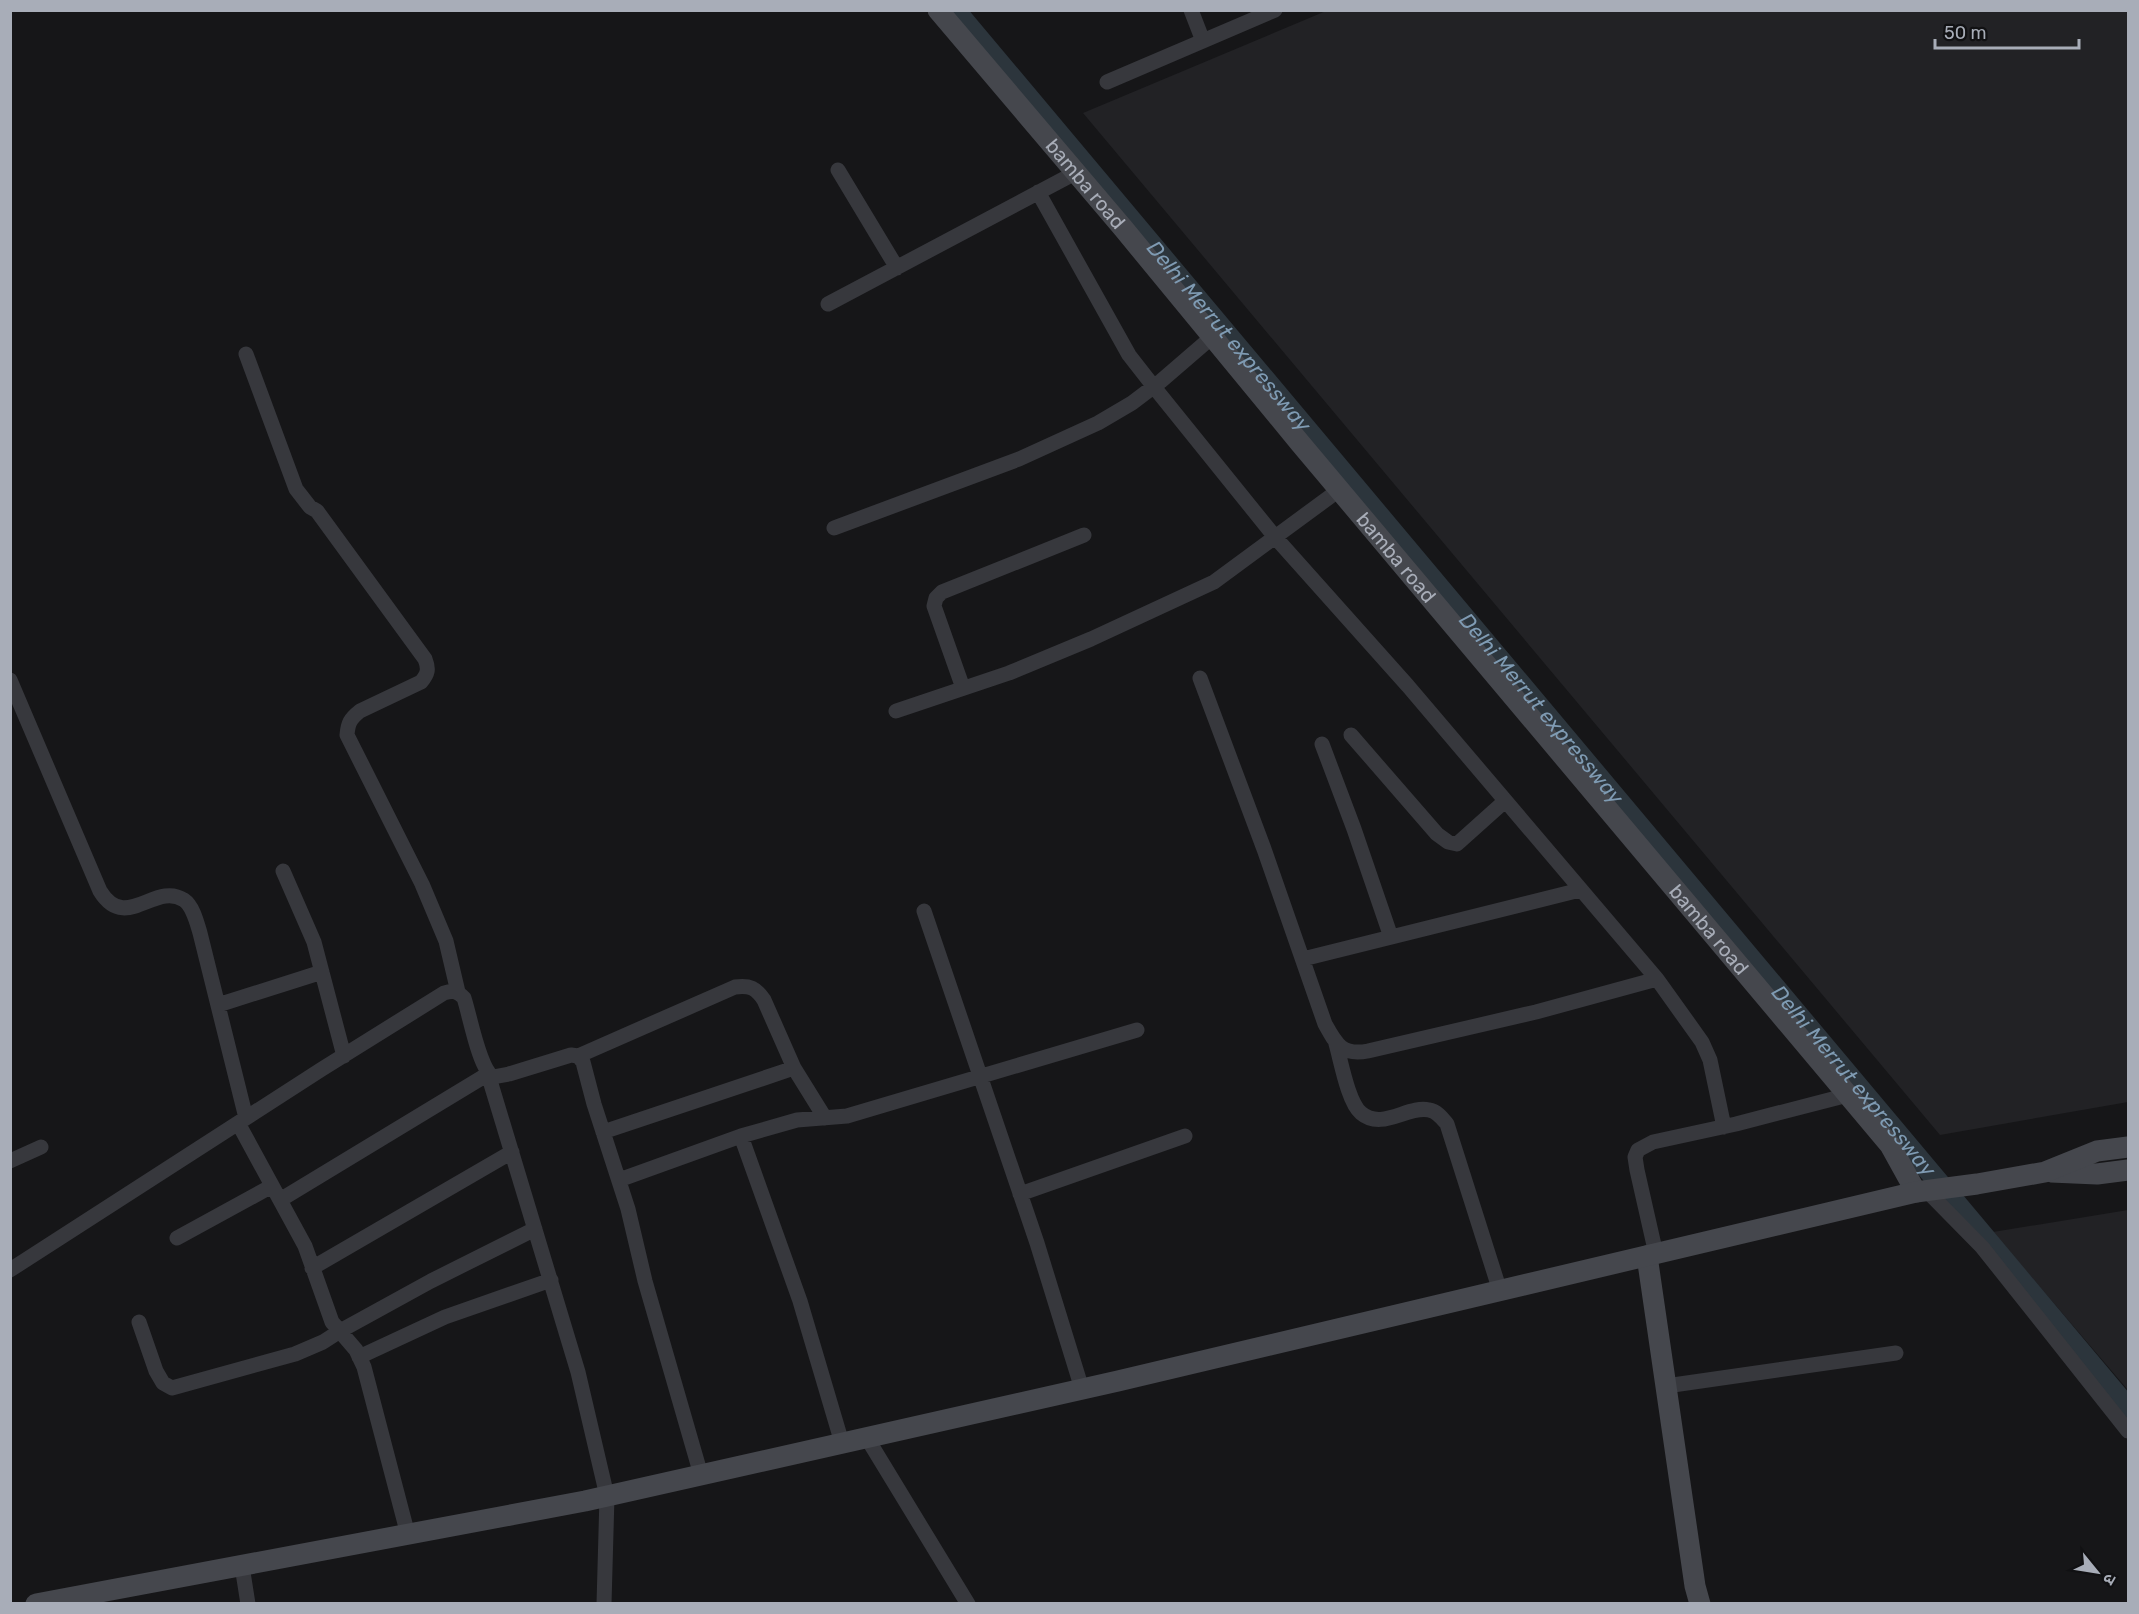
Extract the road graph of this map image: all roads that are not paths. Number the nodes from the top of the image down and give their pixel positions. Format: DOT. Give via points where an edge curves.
graph roads {
  1 [pos="938,10"];
  2 [pos="1191,10"];
  3 [pos="1275,10"];
  4 [pos="1203,41"];
  5 [pos="1107,82"];
  6 [pos="838,170"];
  7 [pos="1076,173"];
  8 [pos="1038,192"];
  9 [pos="897,268"];
  10 [pos="828,304"];
  11 [pos="1212,337"];
  12 [pos="246,354"];
  13 [pos="1154,387"];
  14 [pos="1339,490"];
  15 [pos="834,528"];
  16 [pos="1084,536"];
  17 [pos="1275,537"];
  18 [pos="1200,678"];
  19 [pos="10,680"];
  20 [pos="963,688"];
  21 [pos="896,711"];
  22 [pos="1351,735"];
  23 [pos="1322,744"];
  24 [pos="1505,801"];
  25 [pos="283,871"];
  26 [pos="1580,890"];
  27 [pos="924,911"];
  28 [pos="1390,937"];
  29 [pos="1303,959"];
  30 [pos="322,972"];
  31 [pos="1657,979"];
  32 [pos="458,992"];
  33 [pos="218,1005"];
  34 [pos="1137,1030"];
  35 [pos="1336,1044"];
  36 [pos="344,1056"];
  37 [pos="578,1056"];
  38 [pos="794,1068"];
  39 [pos="488,1074"];
  40 [pos="981,1078"];
  41 [pos="1848,1095"];
  42 [pos="825,1118"];
  43 [pos="242,1121"];
  44 [pos="1724,1127"];
  45 [pos="603,1132"];
  46 [pos="741,1136"];
  47 [pos="1185,1136"];
  48 [pos="41,1147"];
  49 [pos="2128,1147"];
  50 [pos="512,1152"];
  51 [pos="10,1161"];
  52 [pos="2128,1170"];
  53 [pos="2045,1172"];
  54 [pos="620,1180"];
  55 [pos="272,1186"];
  56 [pos="1925,1191"];
  57 [pos="1020,1194"];
  58 [pos="280,1200"];
  59 [pos="535,1229"];
  60 [pos="177,1238"];
  61 [pos="1652,1255"];
  62 [pos="312,1268"];
  63 [pos="10,1270"];
  64 [pos="550,1280"];
  65 [pos="1500,1291"];
  66 [pos="139,1322"];
  67 [pos="339,1331"];
  68 [pos="1896,1353"];
  69 [pos="359,1357"];
  70 [pos="1666,1386"];
  71 [pos="1082,1389"];
  72 [pos="2128,1431"];
  73 [pos="867,1438"];
  74 [pos="842,1443"];
  75 [pos="701,1475"];
  76 [pos="608,1496"];
  77 [pos="408,1535"];
  78 [pos="242,1566"];
  79 [pos="36,1604"];
  80 [pos="248,1604"];
  81 [pos="604,1604"];
  82 [pos="968,1604"];
  83 [pos="1700,1604"];
  1 -- 7 [label="main road, bamba road"];
  2 -- 4 [label="street"];
  3 -- 4 [label="street"];
  4 -- 5 [label="street"];
  6 -- 9 [label="street"];
  7 -- 8 [label="street"];
  7 -- 11 [label="main road, bamba road"];
  8 -- 9 [label="street"];
  8 -- 13 [label="street" via="1129,355"];
  9 -- 10 [label="street"];
  11 -- 13 [label="street"];
  11 -- 14 [label="main road, bamba road"];
  12 -- 32 [label="street" via="296,489 392,611 429,667 421,682 360,711 348,725 347,735 422,884 446,940"];
  13 -- 15 [label="street" via="1098,423 1019,459"];
  13 -- 17 [label="street"];
  14 -- 17 [label="street"];
  14 -- 41 [label="main road, bamba road"];
  16 -- 20 [label="street" via="942,592 936,598 937,619"];
  17 -- 20 [label="street" via="1214,582 1009,673"];
  17 -- 24 [label="street"];
  18 -- 29 [label="street"];
  19 -- 33 [label="street" via="106,901 128,908 167,895 184,900 200,933"];
  20 -- 21 [label="street"];
  22 -- 24 [label="street" via="1448,842 1456,844"];
  23 -- 28 [label="street"];
  24 -- 26 [label="street"];
  25 -- 30 [label="street" via="314,942"];
  26 -- 28 [label="street"];
  26 -- 31 [label="street"];
  27 -- 40 [label="street"];
  28 -- 29 [label="street"];
  29 -- 35 [label="street" via="1325,1024"];
  30 -- 33 [label="street"];
  30 -- 36 [label="street"];
  31 -- 35 [label="street" via="1536,1012 1356,1053"];
  31 -- 44 [label="street" via="1702,1042 1712,1068"];
  32 -- 36 [label="street" via="444,993"];
  32 -- 39 [label="street" via="464,998"];
  33 -- 43 [label="street"];
  34 -- 40 [label="street"];
  35 -- 65 [label="street" via="1352,1098 1361,1113 1372,1119 1385,1119 1429,1109 1447,1124"];
  36 -- 43 [label="street"];
  37 -- 38 [label="street" via="747,985 764,1000"];
  37 -- 39 [label="street" via="499,1077"];
  37 -- 45 [label="street"];
  38 -- 42 [label="street"];
  38 -- 45 [label="street"];
  39 -- 50 [label="street"];
  39 -- 58 [label="street"];
  40 -- 42 [label="street" via="847,1116"];
  40 -- 57 [label="street"];
  41 -- 44 [label="street"];
  41 -- 56 [label="main road, bamba road"];
  42 -- 46 [label="street" via="797,1120"];
  43 -- 55 [label="street"];
  43 -- 63 [label="street"];
  44 -- 61 [label="street" via="1638,1150 1635,1157"];
  45 -- 54 [label="street"];
  46 -- 54 [label="street"];
  46 -- 74 [label="street" via="800,1301"];
  47 -- 57 [label="street"];
  48 -- 51 [label="street"];
  49 -- 53 [label="main road" via="2097,1151"];
  50 -- 59 [label="street"];
  50 -- 62 [label="street"];
  52 -- 53 [label="main road" via="2097,1174"];
  53 -- 56 [label="main road"];
  54 -- 75 [label="street"];
  55 -- 58 [label="street"];
  55 -- 60 [label="street"];
  56 -- 61 [label="main road"];
  56 -- 72 [label="street" via="1982,1247"];
  57 -- 71 [label="street"];
  58 -- 62 [label="street" via="305,1246"];
  59 -- 64 [label="street"];
  59 -- 67 [label="street"];
  61 -- 65 [label="main road"];
  61 -- 70 [label="main road"];
  62 -- 67 [label="street"];
  64 -- 69 [label="street" via="445,1317"];
  64 -- 76 [label="street" via="578,1372"];
  65 -- 71 [label="main road"];
  66 -- 67 [label="street" via="156,1371 163,1383 172,1388 295,1354"];
  67 -- 69 [label="street"];
  68 -- 70 [label="street"];
  69 -- 77 [label="street"];
  70 -- 83 [label="main road"];
  71 -- 73 [label="main road"];
  73 -- 74 [label="main road"];
  73 -- 82 [label="street"];
  74 -- 75 [label="main road"];
  75 -- 76 [label="main road"];
  76 -- 77 [label="main road"];
  76 -- 81 [label="street"];
  77 -- 78 [label="main road"];
  78 -- 79 [label="main road"];
  78 -- 80 [label="street"];
}
